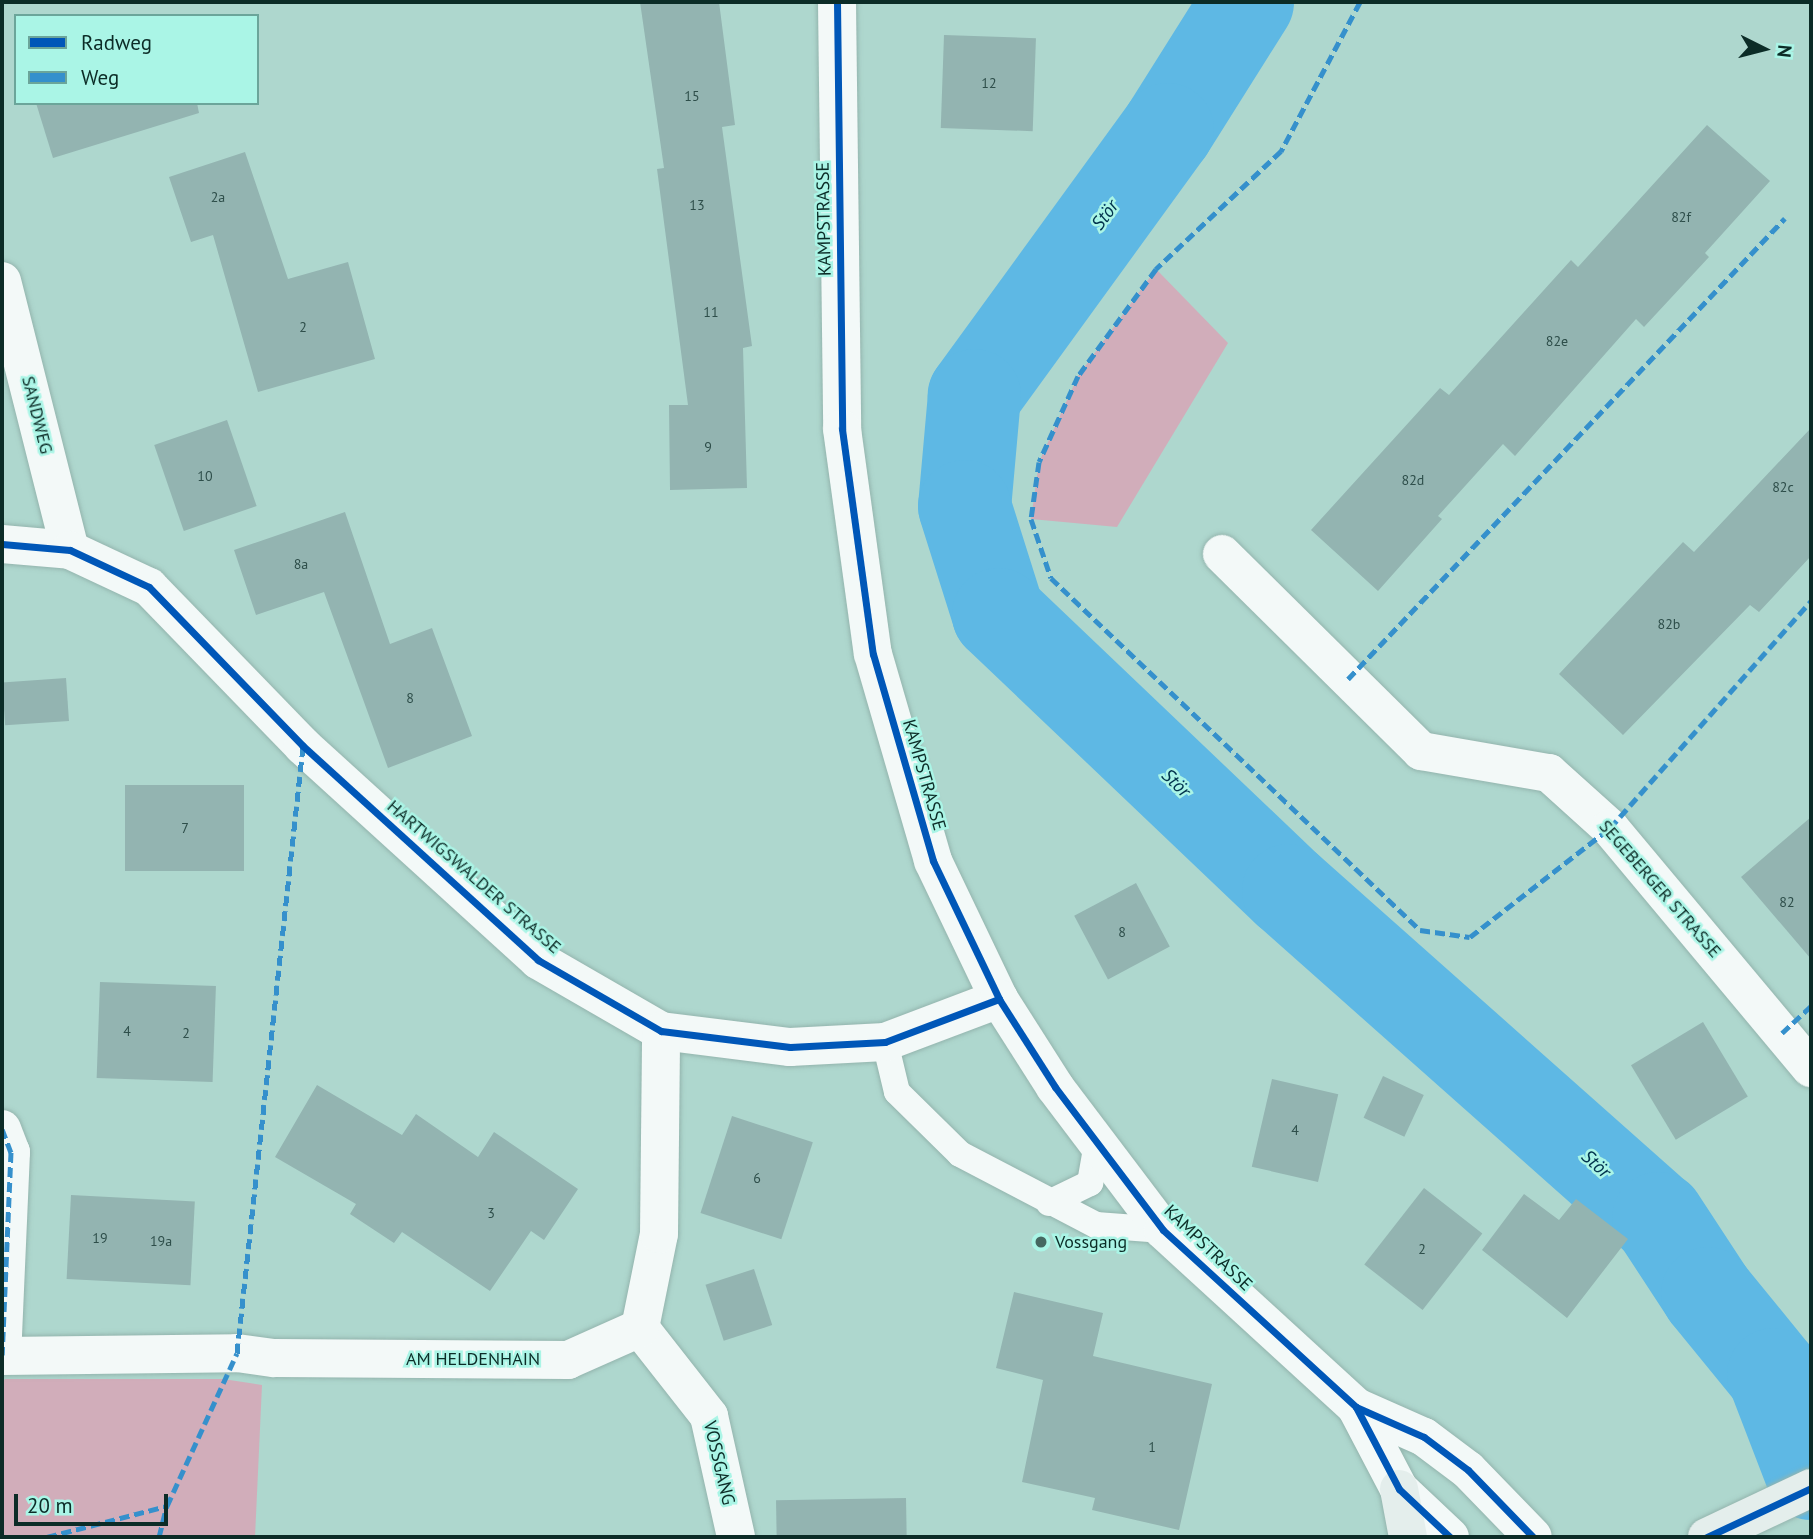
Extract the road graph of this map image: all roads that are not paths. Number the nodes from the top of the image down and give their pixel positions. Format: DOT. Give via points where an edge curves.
graph roads {
  1 [pos="837,2"];
  2 [pos="2,281"];
  3 [pos="2,544"];
  4 [pos="69,550"];
  5 [pos="1222,554"];
  6 [pos="999,999"];
  7 [pos="661,1031"];
  8 [pos="885,1042"];
  9 [pos="1811,1068"];
  10 [pos="2,1129"];
  11 [pos="1097,1144"];
  12 [pos="1049,1203"];
  13 [pos="1163,1230"];
  14 [pos="640,1328"];
  15 [pos="2,1356"];
  16 [pos="1356,1407"];
  17 [pos="1811,1488"];
  18 [pos="1399,1489"];
  19 [pos="736,1537"];
  20 [pos="1408,1537"];
  21 [pos="1450,1537"];
  22 [pos="1533,1537"];
  23 [pos="1707,1537"];
  1 -- 6 [label="street, KAMPSTRASSE" via="842,429 873,654 933,861"];
  2 -- 4 [label="street, SANDWEG"];
  3 -- 4 [label="street, HARTWIGSWALDER STRASSE"];
  4 -- 7 [label="street, HARTWIGSWALDER STRASSE" via="149,587 303,746 538,960"];
  5 -- 9 [label="street, SEGEBERGER STRASSE" via="1421,751 1549,773 1610,828"];
  6 -- 8 [label="street, HARTWIGSWALDER STRASSE"];
  6 -- 11 [label="street, KAMPSTRASSE"];
  7 -- 8 [label="street, HARTWIGSWALDER STRASSE" via="790,1047"];
  7 -- 14 [label="street" via="659,1234"];
  8 -- 12 [label="lane" via="897,1092 960,1154"];
  10 -- 15 [label="street" via="11,1152"];
  11 -- 12 [label="lane" via="1090,1183"];
  11 -- 13 [label="street, KAMPSTRASSE"];
  12 -- 13 [label="lane" via="1096,1225"];
  13 -- 16 [label="street, KAMPSTRASSE"];
  14 -- 15 [label="street, AM HELDENHAIN" via="568,1360 274,1358 237,1353"];
  14 -- 19 [label="street, VOSSGANG" via="709,1416"];
  16 -- 18 [label="street, KAMPSTRASSE"];
  16 -- 22 [label="street, KAMPSTRASSE" via="1424,1437 1468,1470"];
  17 -- 23 [label="main road"];
  18 -- 20 [label="main road"];
  18 -- 21 [label="street, KAMPSTRASSE"];
}
